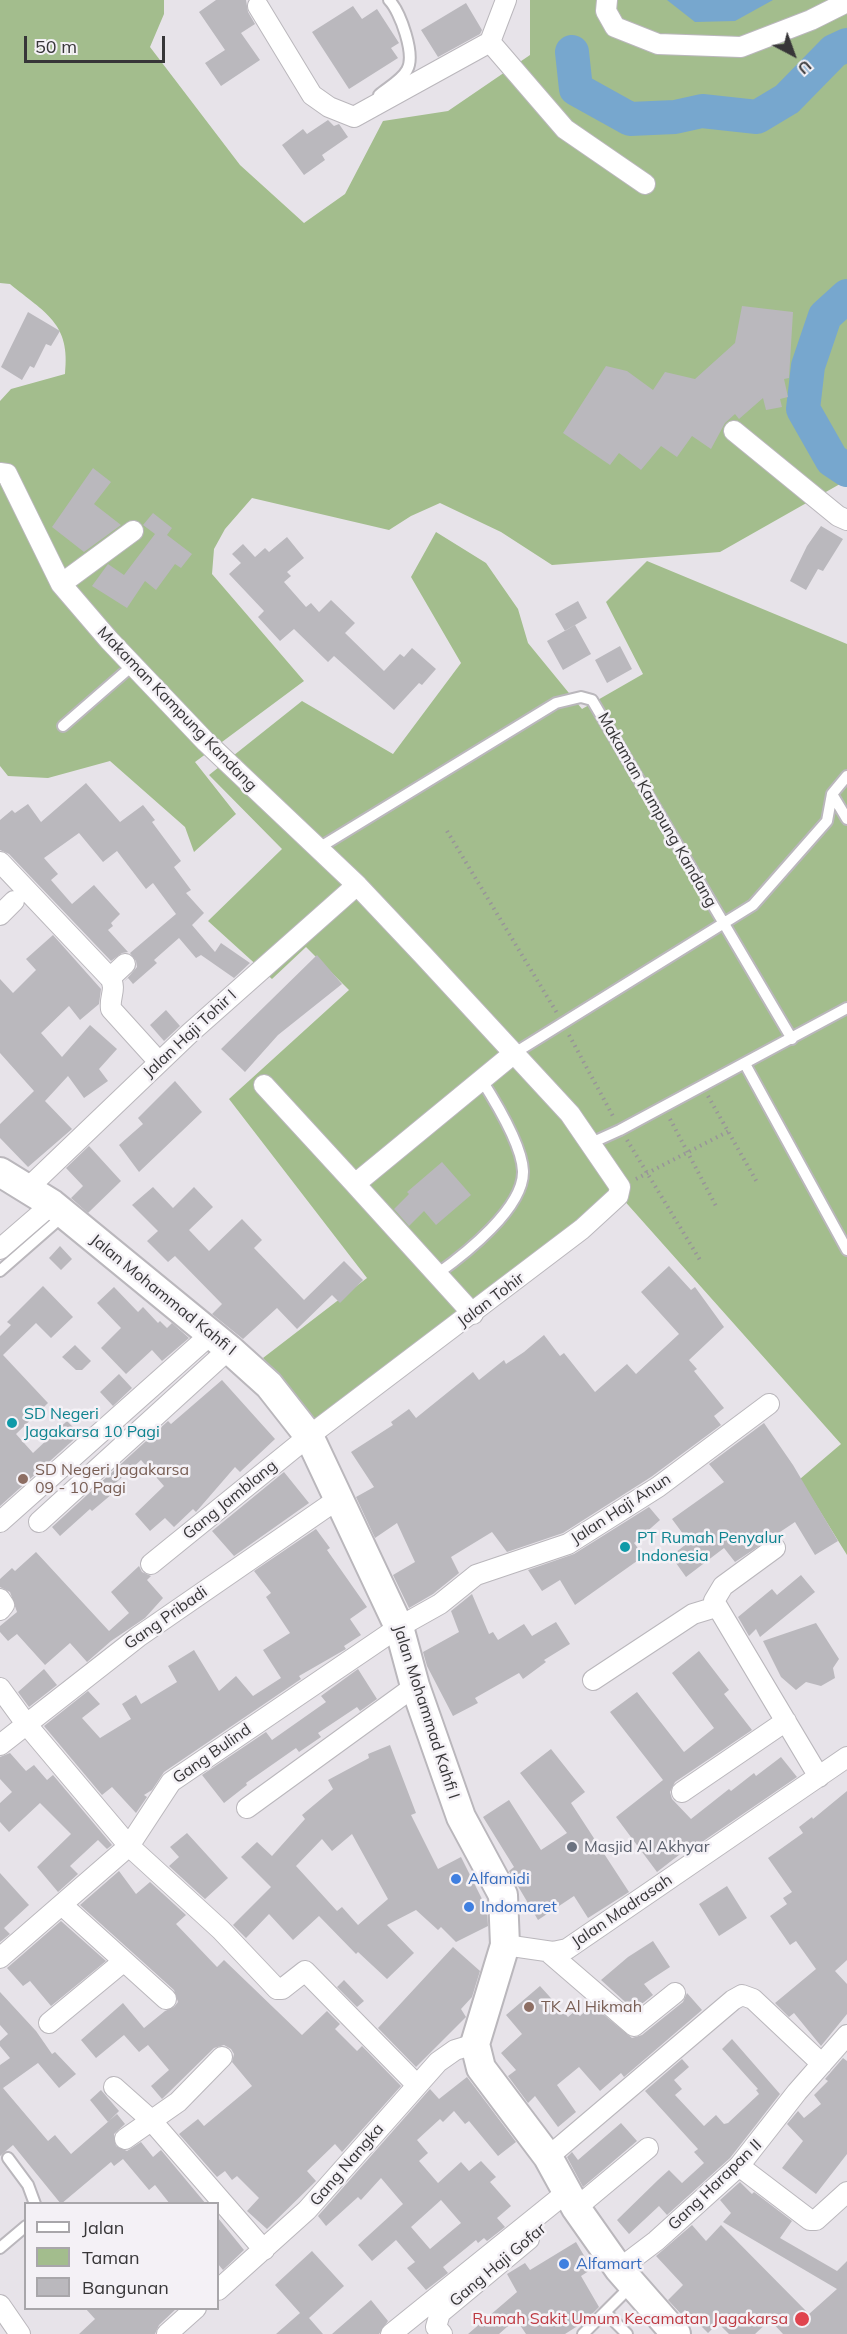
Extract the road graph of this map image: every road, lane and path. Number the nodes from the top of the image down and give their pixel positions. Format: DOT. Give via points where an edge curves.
graph roads {
  1 [pos="406,0"];
  2 [pos="506,0"];
  3 [pos="607,0"];
  4 [pos="847,2"];
  5 [pos="393,3"];
  6 [pos="258,6"];
  7 [pos="490,42"];
  8 [pos="354,117"];
  9 [pos="645,184"];
  10 [pos="734,431"];
  11 [pos="0,472"];
  12 [pos="847,520"];
  13 [pos="133,531"];
  14 [pos="61,585"];
  15 [pos="132,666"];
  16 [pos="63,726"];
  17 [pos="847,776"];
  18 [pos="832,794"];
  19 [pos="847,819"];
  20 [pos="447,831"];
  21 [pos="317,849"];
  22 [pos="0,862"];
  23 [pos="357,885"];
  24 [pos="14,901"];
  25 [pos="0,915"];
  26 [pos="724,925"];
  27 [pos="125,964"];
  28 [pos="110,978"];
  29 [pos="847,1008"];
  30 [pos="563,1023"];
  31 [pos="792,1039"];
  32 [pos="513,1054"];
  33 [pos="159,1062"];
  34 [pos="745,1064"];
  35 [pos="481,1079"];
  36 [pos="701,1084"];
  37 [pos="264,1085"];
  38 [pos="663,1106"];
  39 [pos="620,1130"];
  40 [pos="729,1131"];
  41 [pos="589,1144"];
  42 [pos="689,1153"];
  43 [pos="0,1172"];
  44 [pos="649,1173"];
  45 [pos="355,1184"];
  46 [pos="758,1184"];
  47 [pos="620,1187"];
  48 [pos="28,1188"];
  49 [pos="717,1206"];
  50 [pos="58,1209"];
  51 [pos="0,1249"];
  52 [pos="847,1250"];
  53 [pos="700,1260"];
  54 [pos="0,1271"];
  55 [pos="437,1274"];
  56 [pos="473,1314"];
  57 [pos="220,1342"];
  58 [pos="770,1404"];
  59 [pos="309,1436"];
  60 [pos="338,1500"];
  61 [pos="0,1522"];
  62 [pos="39,1522"];
  63 [pos="775,1548"];
  64 [pos="151,1564"];
  65 [pos="0,1599"];
  66 [pos="716,1607"];
  67 [pos="0,1610"];
  68 [pos="399,1627"];
  69 [pos="593,1680"];
  70 [pos="416,1686"];
  71 [pos="0,1688"];
  72 [pos="786,1721"];
  73 [pos="27,1725"];
  74 [pos="0,1745"];
  75 [pos="847,1757"];
  76 [pos="819,1778"];
  77 [pos="682,1792"];
  78 [pos="247,1809"];
  79 [pos="129,1846"];
  80 [pos="62,1905"];
  81 [pos="505,1945"];
  82 [pos="547,1951"];
  83 [pos="0,1958"];
  84 [pos="123,1960"];
  85 [pos="675,1993"];
  86 [pos="166,1999"];
  87 [pos="49,2023"];
  88 [pos="847,2035"];
  89 [pos="475,2044"];
  90 [pos="222,2057"];
  91 [pos="822,2064"];
  92 [pos="417,2085"];
  93 [pos="114,2087"];
  94 [pos="150,2119"];
  95 [pos="124,2139"];
  96 [pos="648,2148"];
  97 [pos="548,2157"];
  98 [pos="8,2158"];
  99 [pos="739,2166"];
  100 [pos="847,2192"];
  101 [pos="572,2201"];
  102 [pos="34,2202"];
  103 [pos="24,2228"];
  104 [pos="0,2248"];
  105 [pos="264,2250"];
  106 [pos="626,2277"];
  107 [pos="219,2289"];
  108 [pos="0,2305"];
  109 [pos="194,2310"];
  110 [pos="605,2312"];
  111 [pos="20,2334"];
  112 [pos="167,2334"];
  113 [pos="391,2334"];
  114 [pos="442,2334"];
  115 [pos="583,2334"];
  116 [pos="627,2334"];
  117 [pos="676,2334"];
  1 -- 5 [label="lane"];
  2 -- 7 [label="street"];
  3 -- 4 [label="street" via="606,11 615,27 658,44 741,47"];
  5 -- 8 [label="lane" via="411,53 407,70"];
  6 -- 8 [label="street" via="312,95"];
  7 -- 8 [label="street"];
  7 -- 9 [label="street" via="565,129"];
  10 -- 12 [label="street"];
  11 -- 14 [label="street, Makaman Kampung Kandang" via="7,474"];
  13 -- 14 [label="street"];
  14 -- 15 [label="street, Makaman Kampung Kandang"];
  15 -- 16 [label="lane"];
  15 -- 21 [label="street, Makaman Kampung Kandang"];
  17 -- 18 [label="lane"];
  18 -- 19 [label="lane"];
  18 -- 26 [label="lane" via="827,821 753,905"];
  20 -- 30 [label="path"];
  21 -- 23 [label="street, Makaman Kampung Kandang"];
  21 -- 26 [label="lane, Makaman Kampung Kandang" via="556,703 581,697 592,700 600,710"];
  22 -- 28 [label="street"];
  23 -- 32 [label="street, Makaman Kampung Kandang"];
  23 -- 33 [label="street, Jalan Haji Tohir I"];
  24 -- 25 [label="street"];
  26 -- 30 [label="lane"];
  26 -- 31 [label="lane, Makaman Kampung Kandang"];
  27 -- 28 [label="street"];
  28 -- 33 [label="street" via="114,992 111,1009"];
  29 -- 31 [label="lane"];
  30 -- 32 [label="lane"];
  30 -- 39 [label="path"];
  31 -- 34 [label="lane"];
  32 -- 35 [label="street"];
  32 -- 41 [label="street, Makaman Kampung Kandang" via="570,1114"];
  33 -- 48 [label="street, Jalan Haji Tohir I"];
  34 -- 36 [label="lane"];
  34 -- 52 [label="lane"];
  35 -- 45 [label="street"];
  35 -- 55 [label="lane" via="517,1149 523,1170 520,1191 504,1214"];
  36 -- 38 [label="lane"];
  36 -- 40 [label="path"];
  37 -- 45 [label="street"];
  38 -- 39 [label="lane"];
  38 -- 42 [label="path"];
  39 -- 41 [label="lane"];
  39 -- 44 [label="path"];
  40 -- 42 [label="path"];
  40 -- 46 [label="path"];
  41 -- 47 [label="street"];
  42 -- 44 [label="path"];
  42 -- 49 [label="path"];
  43 -- 48 [label="main road, Jalan Mohammad Kahfi I"];
  44 -- 47 [label="path"];
  44 -- 53 [label="path"];
  45 -- 55 [label="street"];
  47 -- 56 [label="street, Jalan Tohir" via="618,1196 582,1229"];
  48 -- 50 [label="main road, Jalan Mohammad Kahfi I"];
  50 -- 51 [label="street"];
  50 -- 54 [label="lane"];
  50 -- 57 [label="main road, Jalan Mohammad Kahfi I"];
  55 -- 56 [label="street"];
  56 -- 59 [label="street, Jalan Tohir"];
  57 -- 59 [label="main road, Jalan Mohammad Kahfi I" via="269,1385"];
  57 -- 61 [label="street"];
  57 -- 62 [label="street"];
  58 -- 68 [label="street, Jalan Haji Anun" via="658,1487 568,1544 476,1575 440,1604"];
  59 -- 60 [label="main road, Jalan Mohammad Kahfi I"];
  59 -- 64 [label="street, Gang Jamblang"];
  60 -- 68 [label="main road, Jalan Mohammad Kahfi I"];
  60 -- 73 [label="street, Gang Pribadi" via="138,1637"];
  63 -- 66 [label="street" via="723,1586 714,1600"];
  65 -- 67 [label="street" via="4,1605"];
  66 -- 69 [label="street" via="693,1614"];
  66 -- 72 [label="street"];
  68 -- 70 [label="main road, Jalan Mohammad Kahfi I"];
  68 -- 79 [label="street, Gang Bulind" via="171,1782"];
  70 -- 78 [label="street"];
  70 -- 81 [label="main road, Jalan Mohammad Kahfi I" via="461,1817 503,1895"];
  71 -- 73 [label="street"];
  72 -- 76 [label="street"];
  72 -- 77 [label="street"];
  73 -- 74 [label="street, Gang Pribadi"];
  73 -- 79 [label="street"];
  75 -- 76 [label="street, Jalan Madrasah"];
  76 -- 82 [label="street, Jalan Madrasah" via="567,1949"];
  79 -- 80 [label="street, Gang Bulind"];
  79 -- 92 [label="street" via="221,1930 279,1990 306,1972"];
  80 -- 83 [label="street, Gang Bulind"];
  80 -- 84 [label="street"];
  81 -- 82 [label="street, Jalan Madrasah"];
  81 -- 89 [label="main road, Jalan Mohammad Kahfi I"];
  82 -- 85 [label="street" via="634,2026"];
  84 -- 86 [label="street"];
  84 -- 87 [label="street"];
  88 -- 91 [label="street, Gang Harapan II"];
  89 -- 92 [label="street, Gang Nangka" via="438,2061"];
  89 -- 97 [label="main road" via="482,2068"];
  90 -- 94 [label="street" via="178,2102"];
  91 -- 97 [label="street" via="753,1999 742,1995"];
  91 -- 99 [label="street, Gang Harapan II"];
  92 -- 105 [label="street, Gang Nangka" via="307,2210"];
  93 -- 94 [label="street"];
  94 -- 95 [label="street"];
  94 -- 105 [label="street"];
  96 -- 101 [label="street"];
  97 -- 101 [label="main road"];
  98 -- 102 [label="lane" via="28,2185"];
  99 -- 100 [label="street" via="810,2220 816,2220"];
  99 -- 106 [label="street, Gang Harapan II" via="657,2241"];
  101 -- 106 [label="main road"];
  101 -- 113 [label="street"];
  101 -- 114 [label="street, Gang Haji Gofar" via="440,2313 436,2327"];
  103 -- 104 [label="lane"];
  105 -- 107 [label="street, Gang Nangka"];
  106 -- 110 [label="lane"];
  106 -- 117 [label="main road"];
  108 -- 111 [label="street"];
  109 -- 112 [label="street"];
  110 -- 115 [label="lane"];
  110 -- 116 [label="lane"];
}
